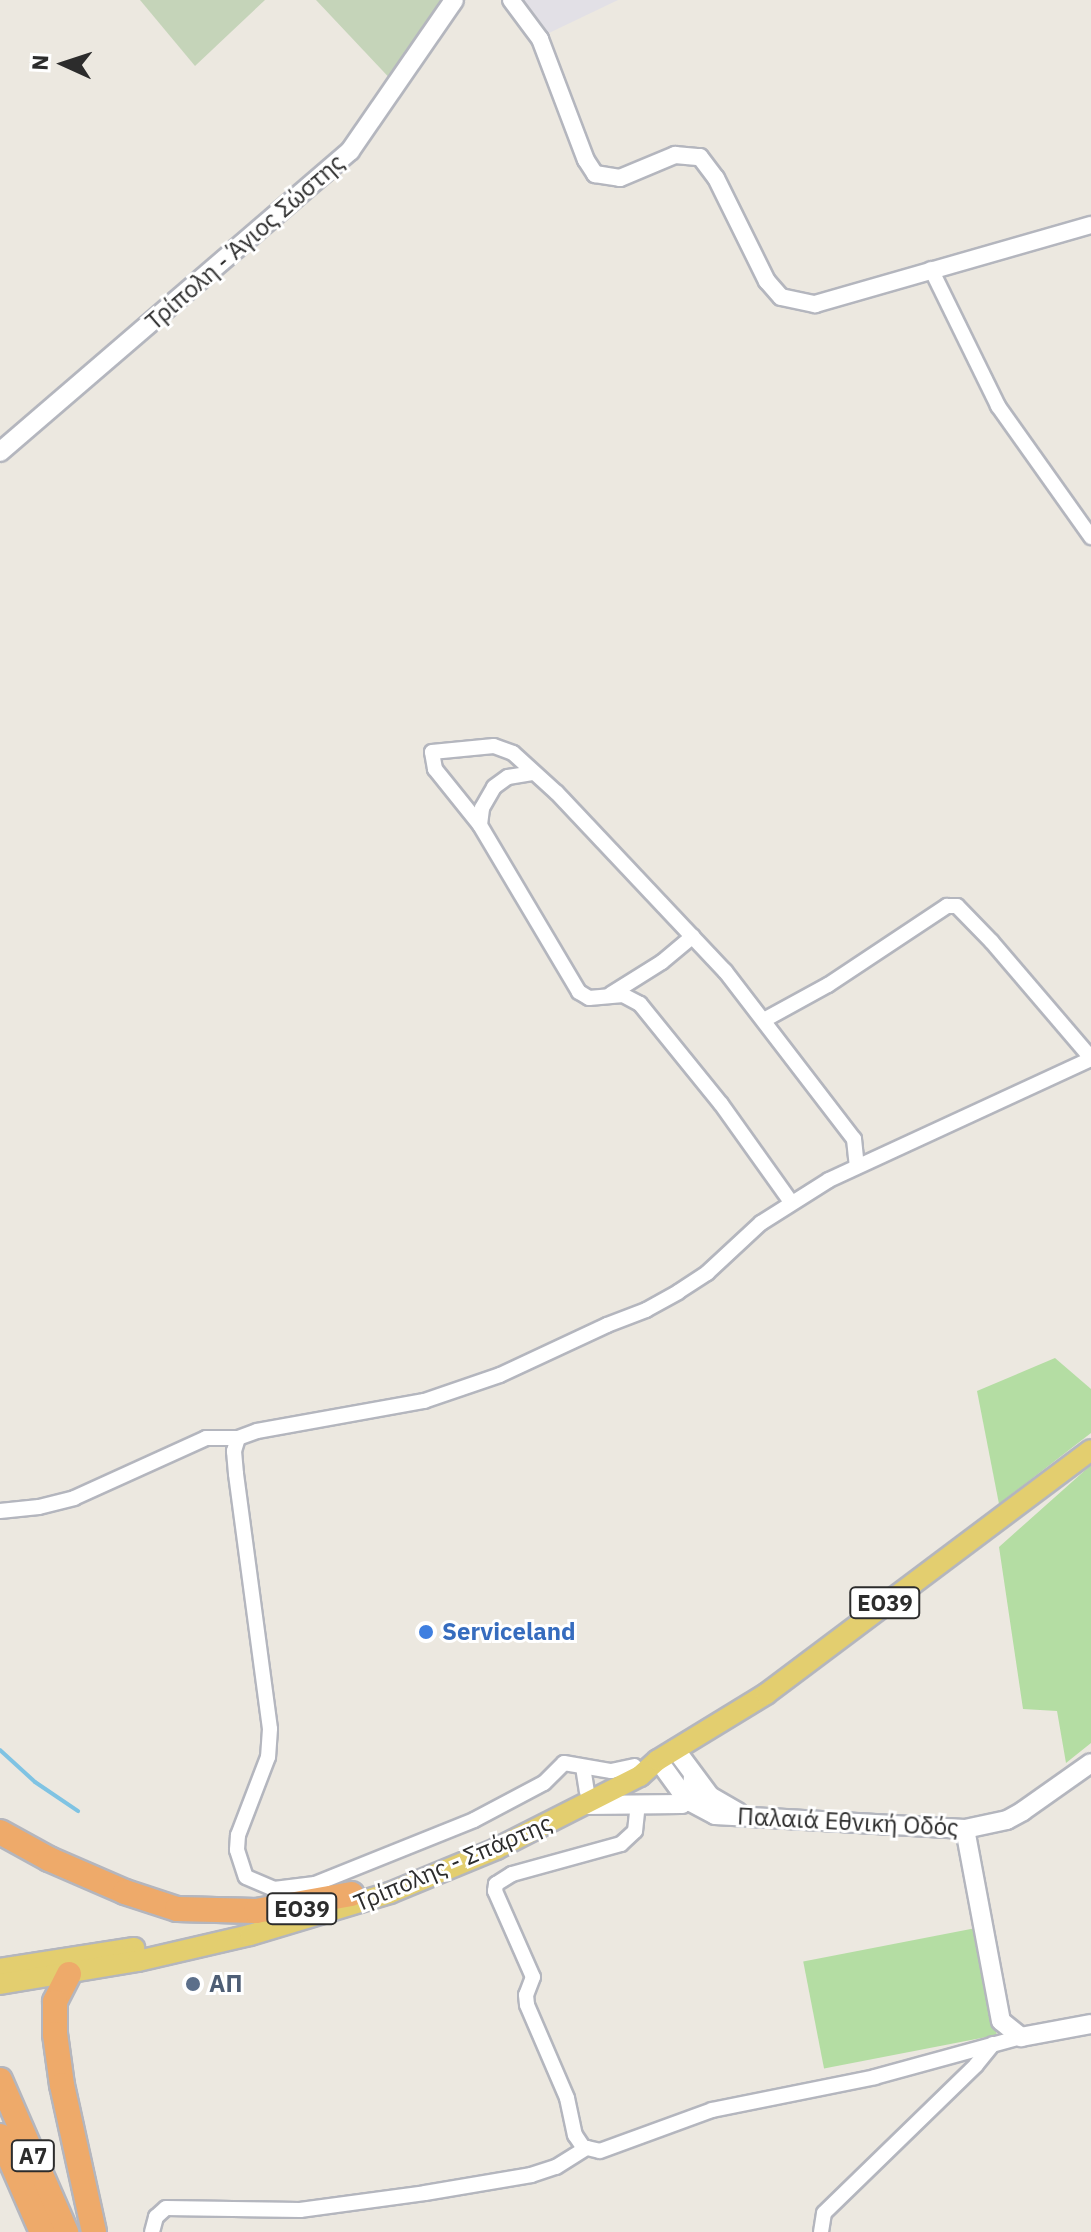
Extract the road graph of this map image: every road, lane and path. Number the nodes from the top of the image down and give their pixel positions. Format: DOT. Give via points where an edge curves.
graph roads {
  1 [pos="454,0"];
  2 [pos="511,0"];
  3 [pos="1091,225"];
  4 [pos="931,269"];
  5 [pos="0,452"];
  6 [pos="1091,537"];
  7 [pos="534,773"];
  8 [pos="480,825"];
  9 [pos="693,936"];
  10 [pos="611,994"];
  11 [pos="764,1020"];
  12 [pos="1091,1059"];
  13 [pos="857,1166"];
  14 [pos="791,1202"];
  15 [pos="238,1438"];
  16 [pos="1091,1450"];
  17 [pos="0,1511"];
  18 [pos="667,1754"];
  19 [pos="1091,1763"];
  20 [pos="634,1766"];
  21 [pos="583,1767"];
  22 [pos="693,1776"];
  23 [pos="586,1799"];
  24 [pos="687,1800"];
  25 [pos="638,1803"];
  26 [pos="744,1815"];
  27 [pos="965,1829"];
  28 [pos="0,1832"];
  29 [pos="351,1894"];
  30 [pos="0,1969"];
  31 [pos="69,1974"];
  32 [pos="0,1984"];
  33 [pos="1091,2024"];
  34 [pos="1021,2037"];
  35 [pos="993,2044"];
  36 [pos="0,2080"];
  37 [pos="0,2136"];
  38 [pos="587,2148"];
  39 [pos="42,2232"];
  40 [pos="66,2232"];
  41 [pos="94,2232"];
  42 [pos="152,2232"];
  43 [pos="821,2232"];
  1 -- 5 [label="main road, Τρίπολη - Άγιος Σώστης" via="350,151"];
  2 -- 4 [label="street" via="540,39 595,174 620,178 675,155 700,157 716,178 767,281 781,297 815,304"];
  3 -- 4 [label="street"];
  4 -- 6 [label="street" via="998,406"];
  7 -- 8 [label="street" via="517,774 494,787"];
  7 -- 8 [label="street" via="513,753 494,746 432,752 435,769"];
  7 -- 9 [label="street"];
  8 -- 10 [label="street" via="579,992 589,998"];
  9 -- 10 [label="street"];
  9 -- 11 [label="street"];
  10 -- 14 [label="street" via="633,998 654,1018"];
  11 -- 12 [label="street" via="828,985 947,906 957,906"];
  11 -- 13 [label="street" via="854,1139"];
  12 -- 13 [label="street"];
  13 -- 14 [label="street"];
  14 -- 15 [label="street" via="678,1292 500,1375 424,1401"];
  15 -- 17 [label="street" via="206,1438 63,1502"];
  15 -- 21 [label="street" via="236,1474 270,1729 268,1757 238,1835 246,1877 274,1889 340,1877 517,1798 544,1783 564,1763"];
  16 -- 18 [label="main road, Τρίπολης - Σπάρτης / ΕΟ39" via="798,1671"];
  18 -- 20 [label="main road, Τρίπολης - Σπάρτης / ΕΟ39"];
  18 -- 22 [label="main road"];
  18 -- 23 [label="main road, Τρίπολης - Σπάρτης / ΕΟ39" via="640,1776"];
  18 -- 24 [label="main road"];
  19 -- 27 [label="main road, Παλαιά Εθνική Οδός" via="1007,1820"];
  20 -- 21 [label="street" via="611,1771"];
  20 -- 23 [label="main road, Τρίπολης - Σπάρτης / ΕΟ39"];
  21 -- 23 [label="street"];
  22 -- 24 [label="main road"];
  22 -- 26 [label="main road" via="718,1803"];
  23 -- 25 [label="main road"];
  23 -- 29 [label="main road, Τρίπολης - Σπάρτης / ΕΟ39"];
  23 -- 31 [label="main road, Τρίπολης - Σπάρτης / ΕΟ39" via="496,1849 343,1909 196,1949"];
  24 -- 25 [label="main road" via="673,1805"];
  24 -- 26 [label="main road, Παλαιά Εθνική Οδός" via="704,1812"];
  25 -- 38 [label="street" via="635,1831 621,1844 512,1874 502,1878 495,1891 533,1977 527,2005 567,2098 575,2135"];
  26 -- 27 [label="main road, Παλαιά Εθνική Οδός"];
  27 -- 34 [label="main road" via="997,2011 1007,2029"];
  28 -- 29 [label="highway" via="49,1859 177,1909 256,1911"];
  29 -- 30 [label="main road, Τρίπολης - Σπάρτης / ΕΟ39" via="202,1934"];
  31 -- 32 [label="main road, Τρίπολης - Σπάρτης / ΕΟ39"];
  31 -- 41 [label="highway" via="55,2002 55,2034"];
  33 -- 34 [label="main road"];
  34 -- 35 [label="street"];
  35 -- 38 [label="street" via="875,2077 712,2110 600,2151"];
  35 -- 43 [label="street" via="824,2213"];
  36 -- 40 [label="highway, Α7"];
  37 -- 39 [label="highway, Α7"];
  38 -- 42 [label="street" via="531,2175 425,2193 300,2210 166,2208 156,2217"];
}
